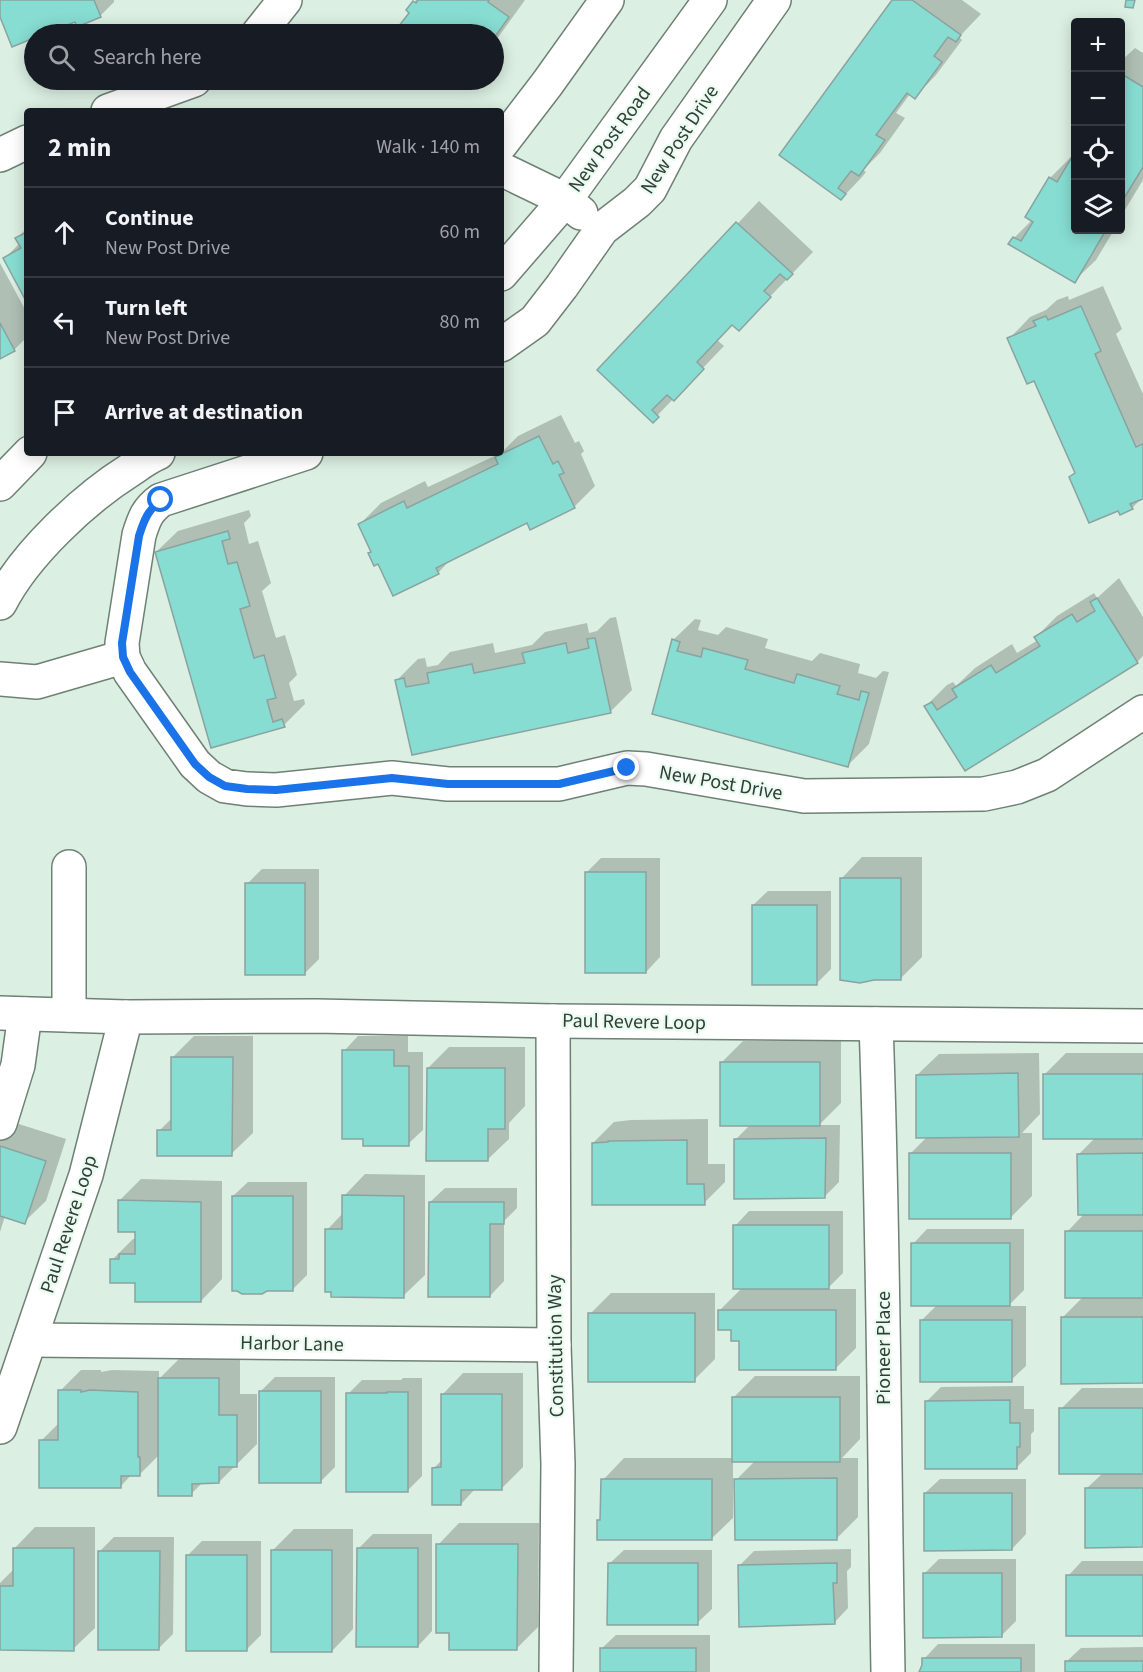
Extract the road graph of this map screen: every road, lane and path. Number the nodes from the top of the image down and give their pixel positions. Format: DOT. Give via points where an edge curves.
graph roads {
  1 [pos="285,0"];
  2 [pos="606,0"];
  3 [pos="710,0"];
  4 [pos="774,0"];
  5 [pos="266,24"];
  6 [pos="166,90"];
  7 [pos="116,108"];
  8 [pos="504,140"];
  9 [pos="24,143"];
  10 [pos="0,155"];
  11 [pos="504,170"];
  12 [pos="565,200"];
  13 [pos="602,229"];
  14 [pos="504,271"];
  15 [pos="504,343"];
  16 [pos="27,456"];
  17 [pos="153,456"];
  18 [pos="284,456"];
  19 [pos="247,461"];
  20 [pos="0,484"];
  21 [pos="0,603"];
  22 [pos="123,657"];
  23 [pos="0,679"];
  24 [pos="1143,712"];
  25 [pos="69,867"];
  26 [pos="12,1013"];
  27 [pos="69,1015"];
  28 [pos="126,1017"];
  29 [pos="553,1021"];
  30 [pos="876,1024"];
  31 [pos="1143,1026"];
  32 [pos="0,1122"];
  33 [pos="30,1340"];
  34 [pos="554,1345"];
  35 [pos="0,1427"];
  36 [pos="556,1672"];
  37 [pos="888,1672"];
  1 -- 5 [label="street"];
  2 -- 8 [label="street"];
  3 -- 12 [label="street, New Post Road"];
  4 -- 13 [label="street, New Post Drive" via="676,139 650,189"];
  6 -- 7 [label="street"];
  9 -- 10 [label="street"];
  11 -- 12 [label="street"];
  12 -- 13 [label="street"];
  12 -- 14 [label="street, New Post Road"];
  13 -- 15 [label="street, New Post Drive" via="535,321"];
  16 -- 20 [label="street"];
  17 -- 21 [label="street" via="110,483 66,521 27,563"];
  18 -- 19 [label="street"];
  19 -- 22 [label="street" via="161,500 144,519 122,643"];
  22 -- 23 [label="street" via="36,682"];
  22 -- 24 [label="street, New Post Drive" via="195,764 225,786 247,789 276,790 392,778 448,784 559,784 627,768 804,796 984,794 1047,775"];
  25 -- 27 [label="street"];
  26 -- 27 [label="street, Paul Revere Loop"];
  26 -- 32 [label="street" via="18,1065"];
  27 -- 28 [label="street, Paul Revere Loop"];
  28 -- 29 [label="street, Paul Revere Loop"];
  28 -- 33 [label="street, Paul Revere Loop" via="86,1175"];
  29 -- 30 [label="street, Paul Revere Loop"];
  29 -- 34 [label="street, Constitution Way"];
  30 -- 31 [label="street, Paul Revere Loop"];
  30 -- 37 [label="street, Pioneer Place"];
  33 -- 34 [label="street, Harbor Lane"];
  33 -- 35 [label="street, Paul Revere Loop"];
  34 -- 36 [label="street, Constitution Way" via="558,1464"];
}
